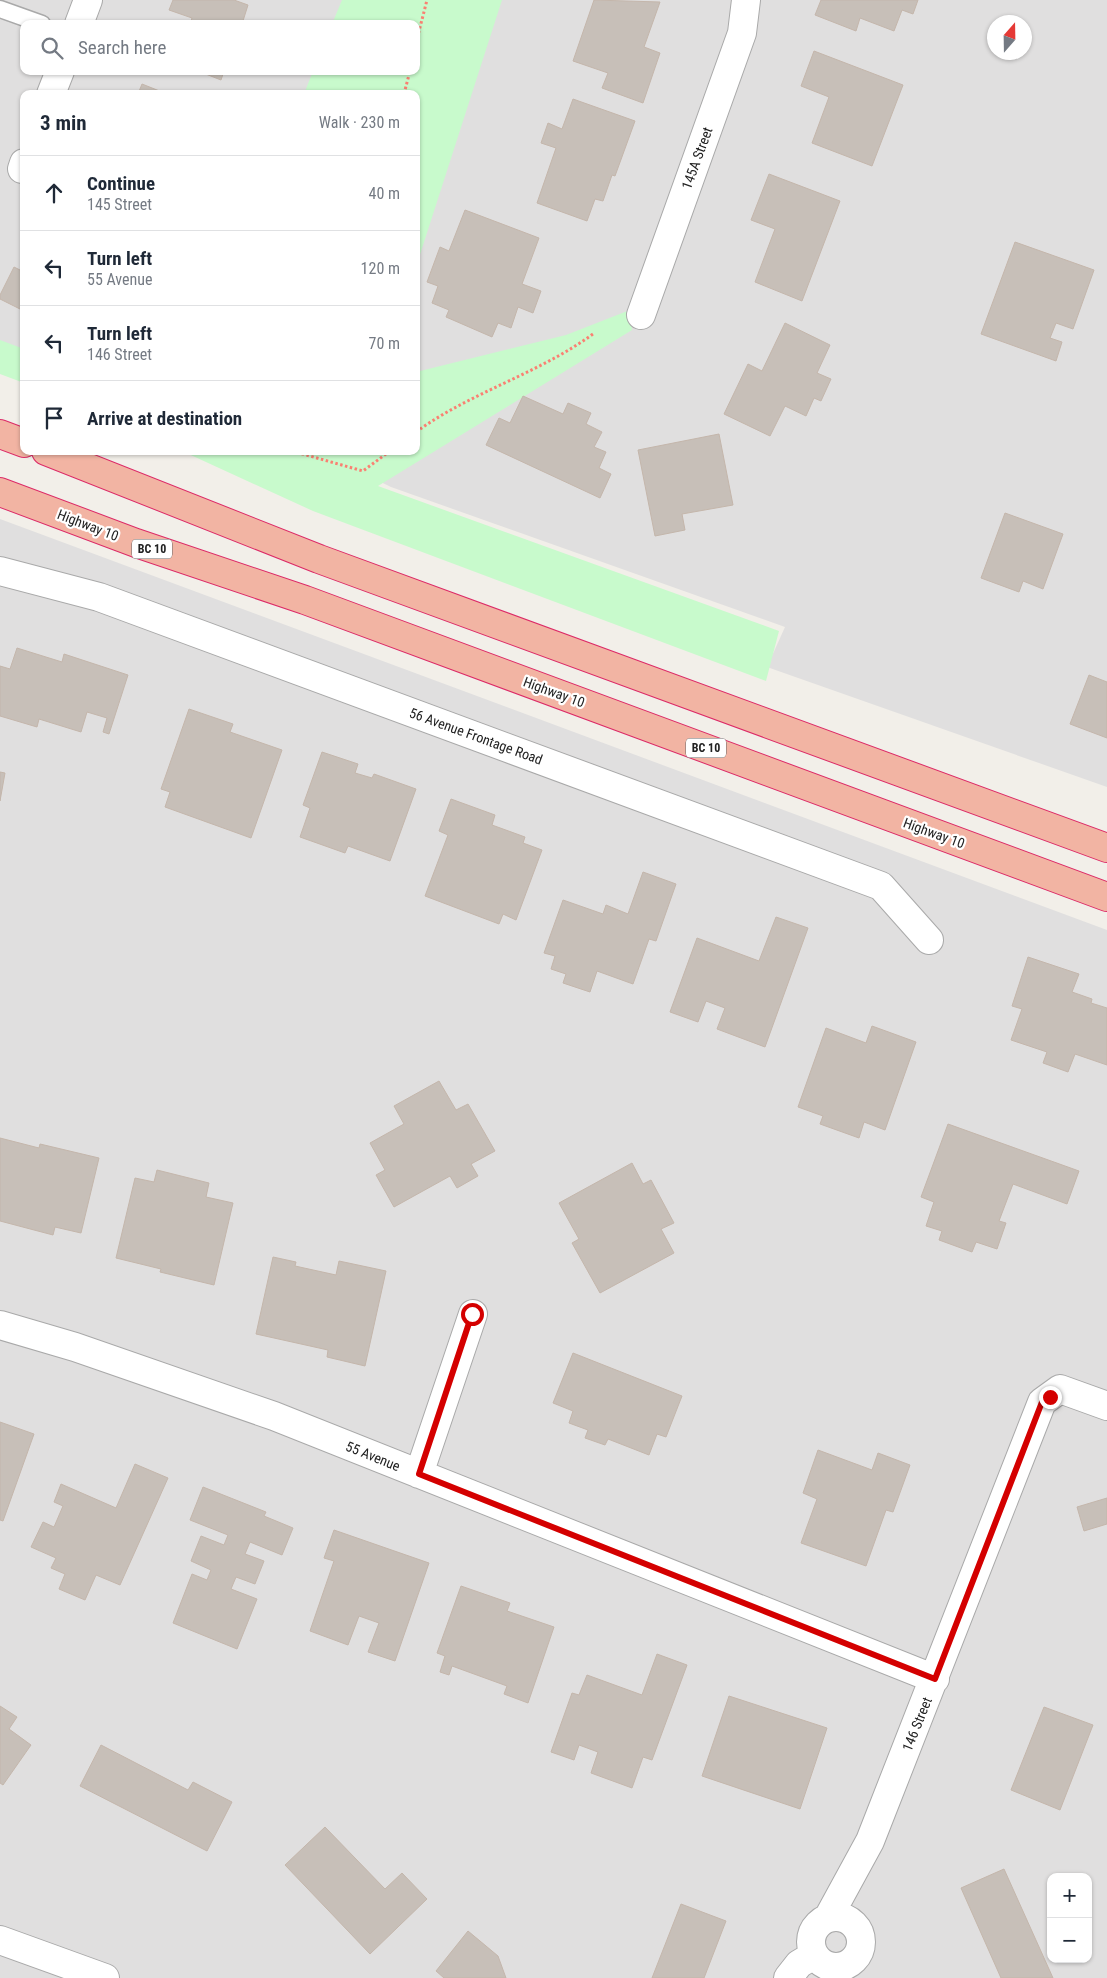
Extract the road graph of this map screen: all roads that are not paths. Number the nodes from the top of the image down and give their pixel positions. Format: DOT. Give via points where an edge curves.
graph roads {
  1 [pos="88,0"];
  2 [pos="746,0"];
  3 [pos="0,9"];
  4 [pos="31,20"];
  5 [pos="80,20"];
  6 [pos="58,75"];
  7 [pos="53,90"];
  8 [pos="641,315"];
  9 [pos="0,434"];
  10 [pos="20,442"];
  11 [pos="56,455"];
  12 [pos="0,492"];
  13 [pos="0,571"];
  14 [pos="1107,848"];
  15 [pos="1107,897"];
  16 [pos="929,940"];
  17 [pos="472,1314"];
  18 [pos="0,1325"];
  19 [pos="1107,1406"];
  20 [pos="419,1474"];
  21 [pos="935,1679"];
  22 [pos="870,1842"];
  23 [pos="828,1918"];
  24 [pos="855,1925"];
  25 [pos="0,1940"];
  26 [pos="814,1955"];
  27 [pos="858,1970"];
  28 [pos="105,1978"];
  29 [pos="788,1978"];
  1 -- 5 [label="street"];
  2 -- 8 [label="street, 145A Street" via="742,33"];
  3 -- 4 [label="lane"];
  6 -- 7 [label="street"];
  9 -- 10 [label="highway"];
  11 -- 14 [label="highway" via="319,559"];
  12 -- 15 [label="highway, Highway 10 / BC 10" via="136,543 314,603"];
  13 -- 16 [label="street, 56 Avenue Frontage Road" via="99,597 881,886"];
  17 -- 20 [label="street"];
  18 -- 20 [label="street, 55 Avenue" via="75,1347 274,1416"];
  19 -- 21 [label="street, 146 Street" via="1060,1390 1042,1402"];
  20 -- 21 [label="street, 55 Avenue"];
  21 -- 22 [label="street, 146 Street"];
  22 -- 23 [label="street, 146 Street"];
  22 -- 24 [label="street, 146 Street"];
  23 -- 24 [label="street" via="844,1918"];
  23 -- 26 [label="street" via="820,1922 811,1935"];
  24 -- 27 [label="street" via="862,1945"];
  25 -- 28 [label="street"];
  26 -- 27 [label="street" via="829,1967 847,1966"];
  26 -- 29 [label="street" via="799,1964"];
}
